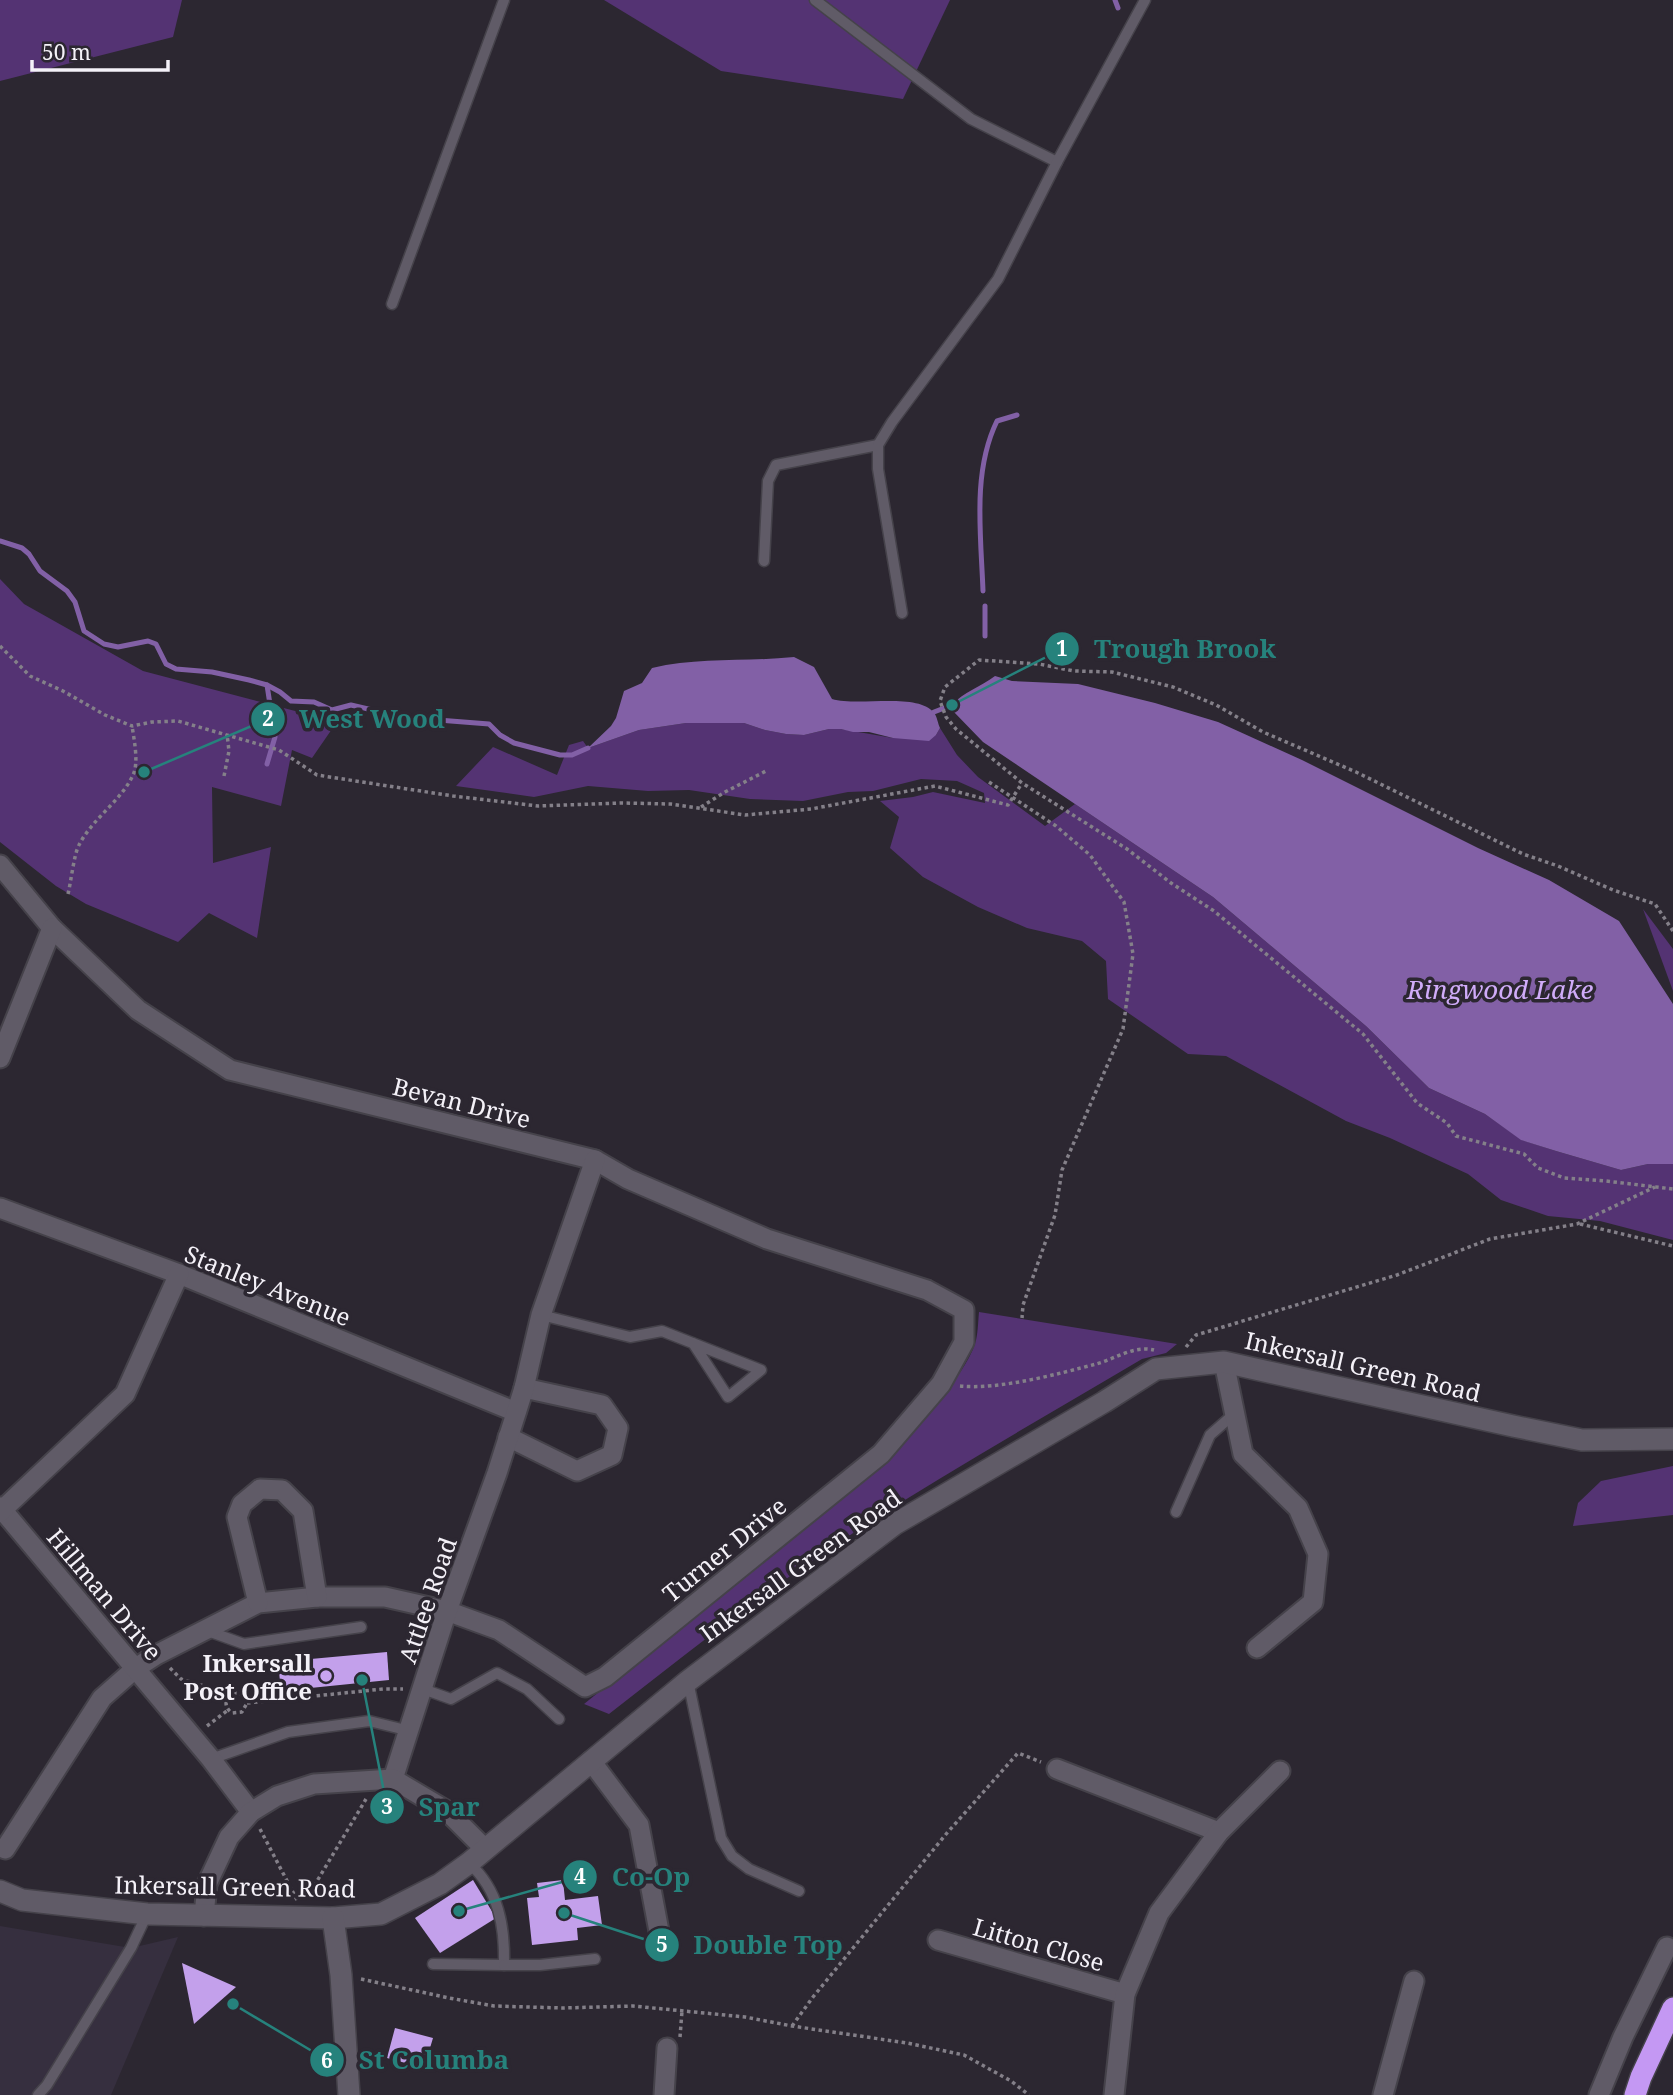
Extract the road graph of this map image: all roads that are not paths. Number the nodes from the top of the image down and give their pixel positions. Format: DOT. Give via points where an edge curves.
graph roads {
  1 [pos="504,0"];
  2 [pos="815,0"];
  3 [pos="1145,0"];
  4 [pos="1057,162"];
  5 [pos="393,304"];
  6 [pos="878,445"];
  7 [pos="764,561"];
  8 [pos="902,613"];
  9 [pos="0,865"];
  10 [pos="52,928"];
  11 [pos="0,1058"];
  12 [pos="596,1160"];
  13 [pos="0,1208"];
  14 [pos="179,1274"];
  15 [pos="964,1310"];
  16 [pos="541,1315"];
  17 [pos="693,1343"];
  18 [pos="1224,1362"];
  19 [pos="524,1388"];
  20 [pos="516,1412"];
  21 [pos="1235,1414"];
  22 [pos="508,1437"];
  23 [pos="1673,1438"];
  24 [pos="1,1509"];
  25 [pos="1176,1512"];
  26 [pos="317,1597"];
  27 [pos="258,1603"];
  28 [pos="447,1611"];
  29 [pos="361,1627"];
  30 [pos="205,1630"];
  31 [pos="1257,1648"];
  32 [pos="136,1668"];
  33 [pos="688,1681"];
  34 [pos="423,1689"];
  35 [pos="559,1719"];
  36 [pos="410,1731"];
  37 [pos="211,1759"];
  38 [pos="592,1761"];
  39 [pos="1057,1769"];
  40 [pos="1280,1771"];
  41 [pos="386,1779"];
  42 [pos="251,1812"];
  43 [pos="1219,1832"];
  44 [pos="5,1849"];
  45 [pos="477,1856"];
  46 [pos="0,1891"];
  47 [pos="799,1891"];
  48 [pos="147,1914"];
  49 [pos="204,1916"];
  50 [pos="333,1918"];
  51 [pos="939,1940"];
  52 [pos="661,1942"];
  53 [pos="1667,1947"];
  54 [pos="594,1959"];
  55 [pos="433,1964"];
  56 [pos="504,1965"];
  57 [pos="1414,1981"];
  58 [pos="1125,1994"];
  59 [pos="1673,2008"];
  60 [pos="667,2048"];
  61 [pos="38,2095"];
  62 [pos="349,2095"];
  63 [pos="664,2095"];
  64 [pos="1114,2095"];
  65 [pos="1382,2095"];
  66 [pos="1599,2095"];
  67 [pos="1635,2095"];
  1 -- 5 [label="lane"];
  2 -- 4 [label="lane" via="971,119"];
  3 -- 4 [label="lane"];
  4 -- 6 [label="lane" via="998,279"];
  6 -- 7 [label="lane" via="776,465 768,481"];
  6 -- 8 [label="lane"];
  9 -- 10 [label="street, Bevan Drive"];
  10 -- 11 [label="street"];
  10 -- 12 [label="street, Bevan Drive" via="138,1010 230,1070"];
  12 -- 15 [label="street, Bevan Drive" via="628,1179 767,1239 927,1290"];
  12 -- 16 [label="street, Attlee Road"];
  13 -- 14 [label="street, Stanley Avenue"];
  14 -- 20 [label="street, Stanley Avenue"];
  14 -- 24 [label="street" via="125,1394"];
  15 -- 28 [label="street, Turner Drive" via="964,1342 941,1384 881,1454 606,1677 585,1687 499,1630"];
  16 -- 17 [label="lane" via="630,1337 662,1331"];
  16 -- 19 [label="street, Attlee Road"];
  17 -- 17 [label="lane" via="727,1356 761,1370 728,1397"];
  18 -- 21 [label="street"];
  18 -- 23 [label="street, Inkersall Green Road" via="1582,1440"];
  18 -- 33 [label="street, Inkersall Green Road" via="1156,1369 895,1524"];
  19 -- 20 [label="street, Attlee Road"];
  19 -- 22 [label="street" via="602,1405 618,1428 612,1455 577,1471"];
  20 -- 22 [label="street, Attlee Road"];
  21 -- 25 [label="lane" via="1210,1435"];
  21 -- 31 [label="street" via="1243,1454 1298,1508 1318,1554 1313,1602"];
  22 -- 28 [label="street, Attlee Road"];
  24 -- 32 [label="street, Hillman Drive"];
  26 -- 27 [label="street"];
  26 -- 27 [label="street" via="303,1511 282,1490 260,1489 242,1504 237,1517"];
  26 -- 28 [label="street" via="385,1597"];
  27 -- 30 [label="street"];
  28 -- 36 [label="street, Attlee Road"];
  29 -- 30 [label="lane" via="244,1644"];
  30 -- 32 [label="street"];
  32 -- 37 [label="street, Hillman Drive"];
  32 -- 44 [label="street" via="102,1698"];
  33 -- 38 [label="street, Inkersall Green Road"];
  33 -- 47 [label="lane" via="721,1838 732,1856 749,1869"];
  34 -- 35 [label="lane" via="451,1699 497,1674 527,1689"];
  36 -- 37 [label="lane" via="369,1721 288,1732"];
  36 -- 41 [label="street, Attlee Road"];
  37 -- 42 [label="street, Hillman Drive"];
  38 -- 45 [label="street, Inkersall Green Road"];
  38 -- 52 [label="street" via="639,1825"];
  39 -- 43 [label="street"];
  40 -- 43 [label="street"];
  41 -- 42 [label="street" via="314,1784 277,1796"];
  41 -- 45 [label="street" via="447,1811"];
  42 -- 49 [label="street" via="229,1837 206,1884"];
  43 -- 58 [label="street" via="1159,1913"];
  45 -- 50 [label="street, Inkersall Green Road" via="440,1884 381,1914"];
  45 -- 56 [label="lane" via="502,1922"];
  46 -- 48 [label="street, Inkersall Green Road" via="22,1900"];
  48 -- 49 [label="street, Inkersall Green Road"];
  48 -- 61 [label="lane" via="131,1948"];
  49 -- 50 [label="street, Inkersall Green Road"];
  50 -- 62 [label="street"];
  51 -- 58 [label="street, Litton Close"];
  53 -- 66 [label="street"];
  54 -- 56 [label="lane"];
  55 -- 56 [label="lane"];
  57 -- 65 [label="street"];
  58 -- 64 [label="street"];
  59 -- 67 [label="highway"];
  60 -- 63 [label="street"];
}
